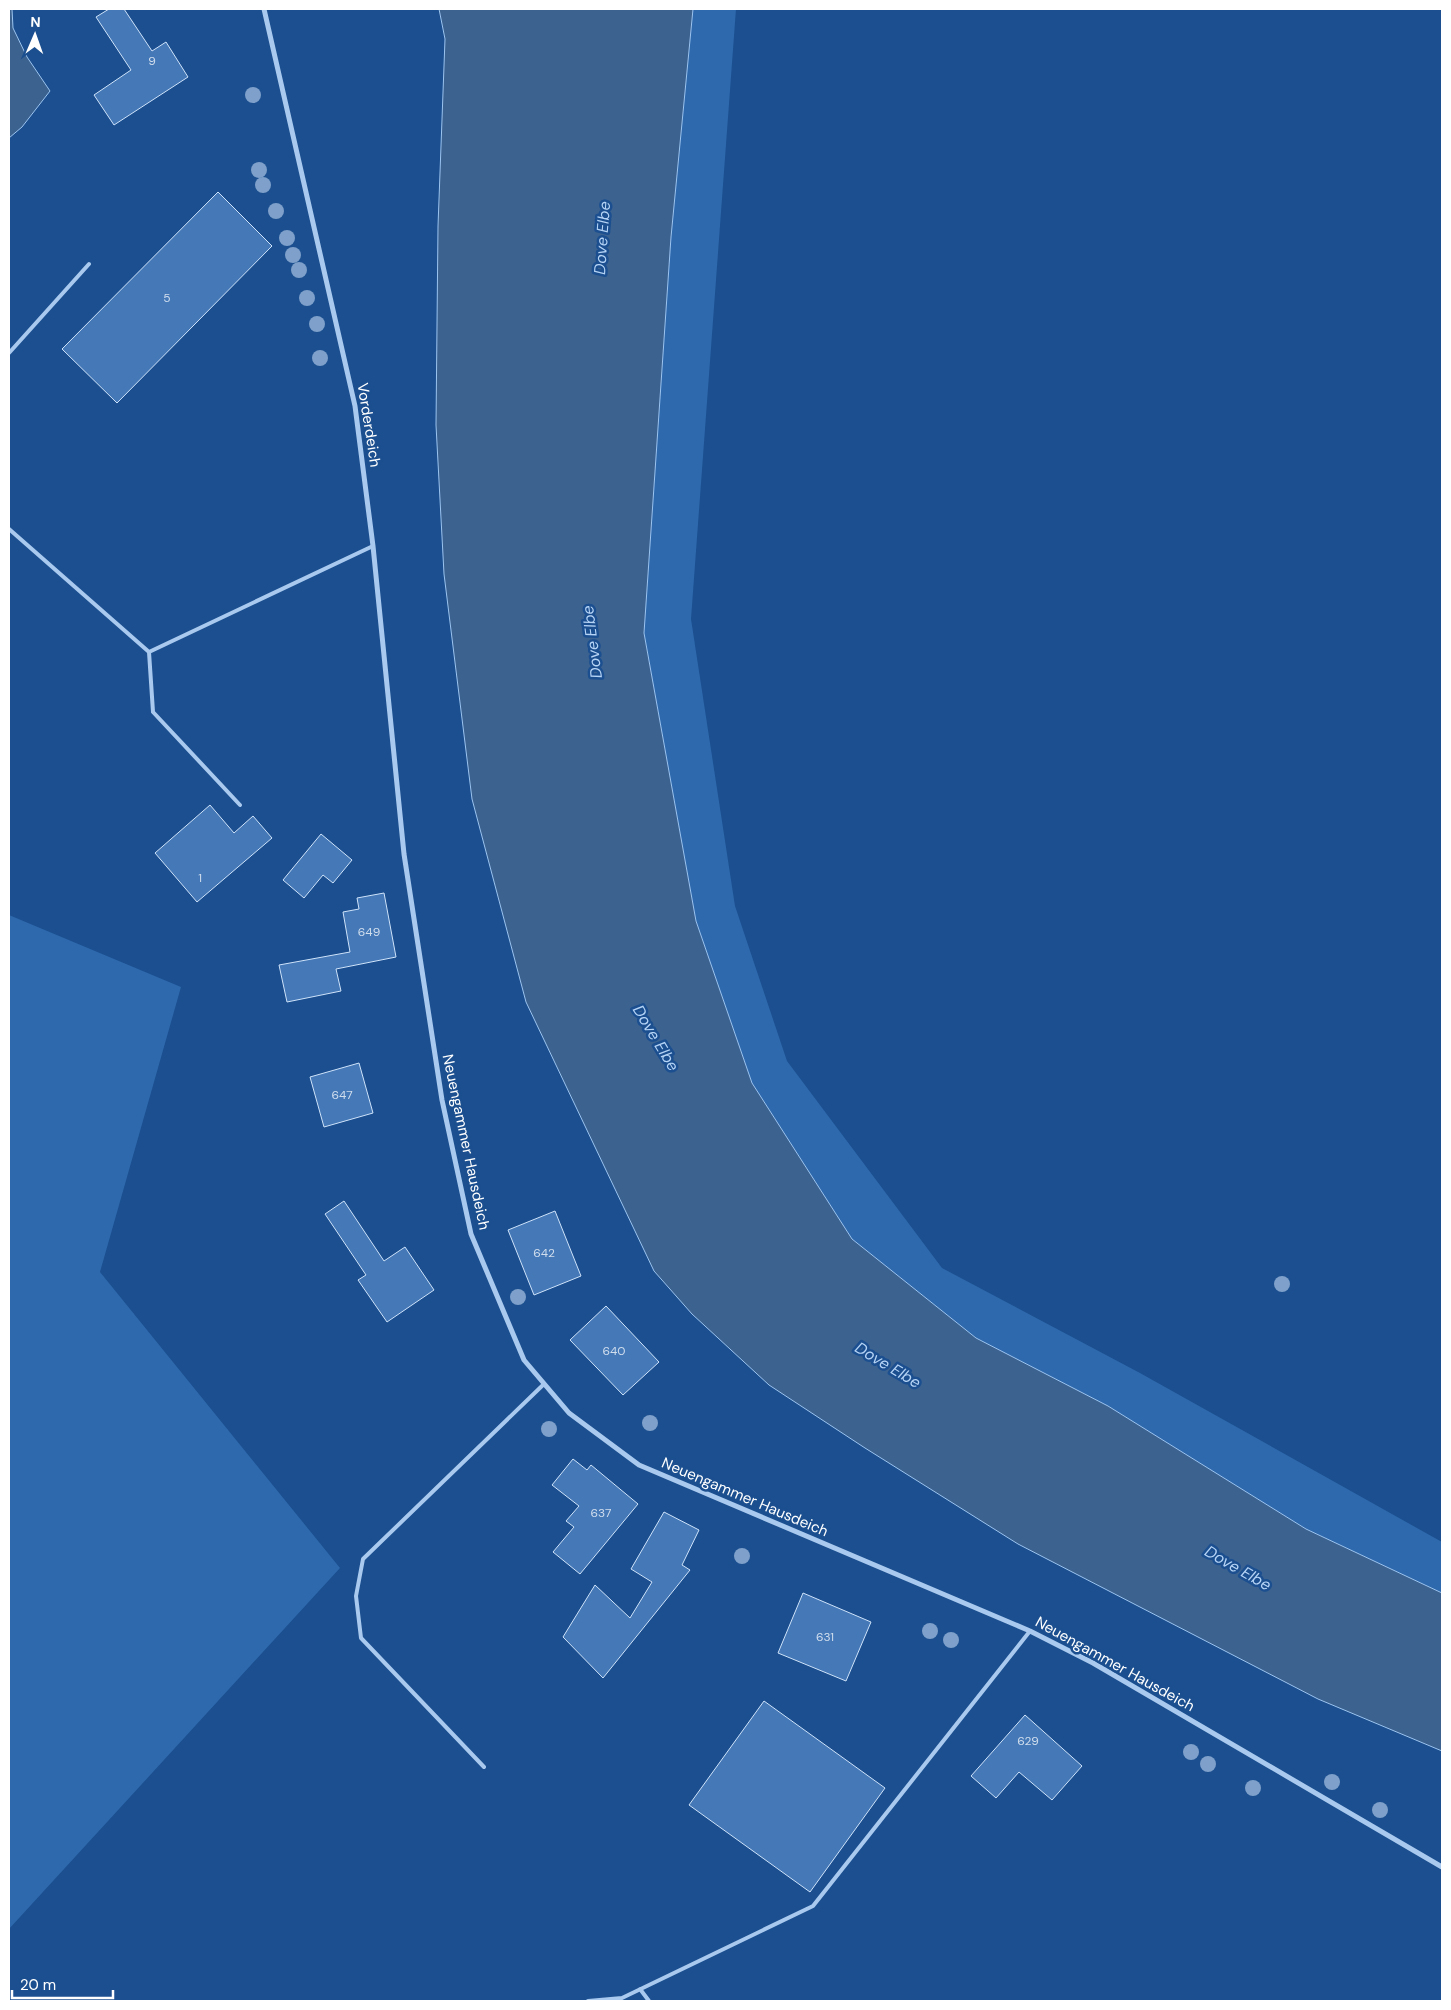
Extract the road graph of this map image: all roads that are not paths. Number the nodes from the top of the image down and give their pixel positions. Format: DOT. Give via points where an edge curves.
graph roads {
  1 [pos="264,9"];
  2 [pos="89,264"];
  3 [pos="9,353"];
  4 [pos="9,529"];
  5 [pos="373,546"];
  6 [pos="150,652"];
  7 [pos="240,805"];
  8 [pos="404,854"];
  9 [pos="544,1384"];
  10 [pos="1030,1630"];
  11 [pos="484,1767"];
  12 [pos="1442,1867"];
  13 [pos="640,1989"];
  14 [pos="588,2001"];
  15 [pos="649,2001"];
  1 -- 5 [label="street, Vorderdeich" via="355,406"];
  2 -- 3 [label="lane"];
  4 -- 6 [label="lane"];
  5 -- 6 [label="lane"];
  5 -- 8 [label="street, Vorderdeich"];
  6 -- 7 [label="lane" via="153,712"];
  8 -- 9 [label="street, Neuengammer Hausdeich" via="442,1100 471,1234 524,1360"];
  9 -- 10 [label="street, Neuengammer Hausdeich" via="569,1413 639,1465"];
  9 -- 11 [label="lane" via="363,1559 356,1596 361,1638"];
  10 -- 12 [label="street, Neuengammer Hausdeich"];
  10 -- 13 [label="lane" via="813,1906"];
  13 -- 14 [label="lane" via="622,1998"];
  13 -- 15 [label="lane"];
}
